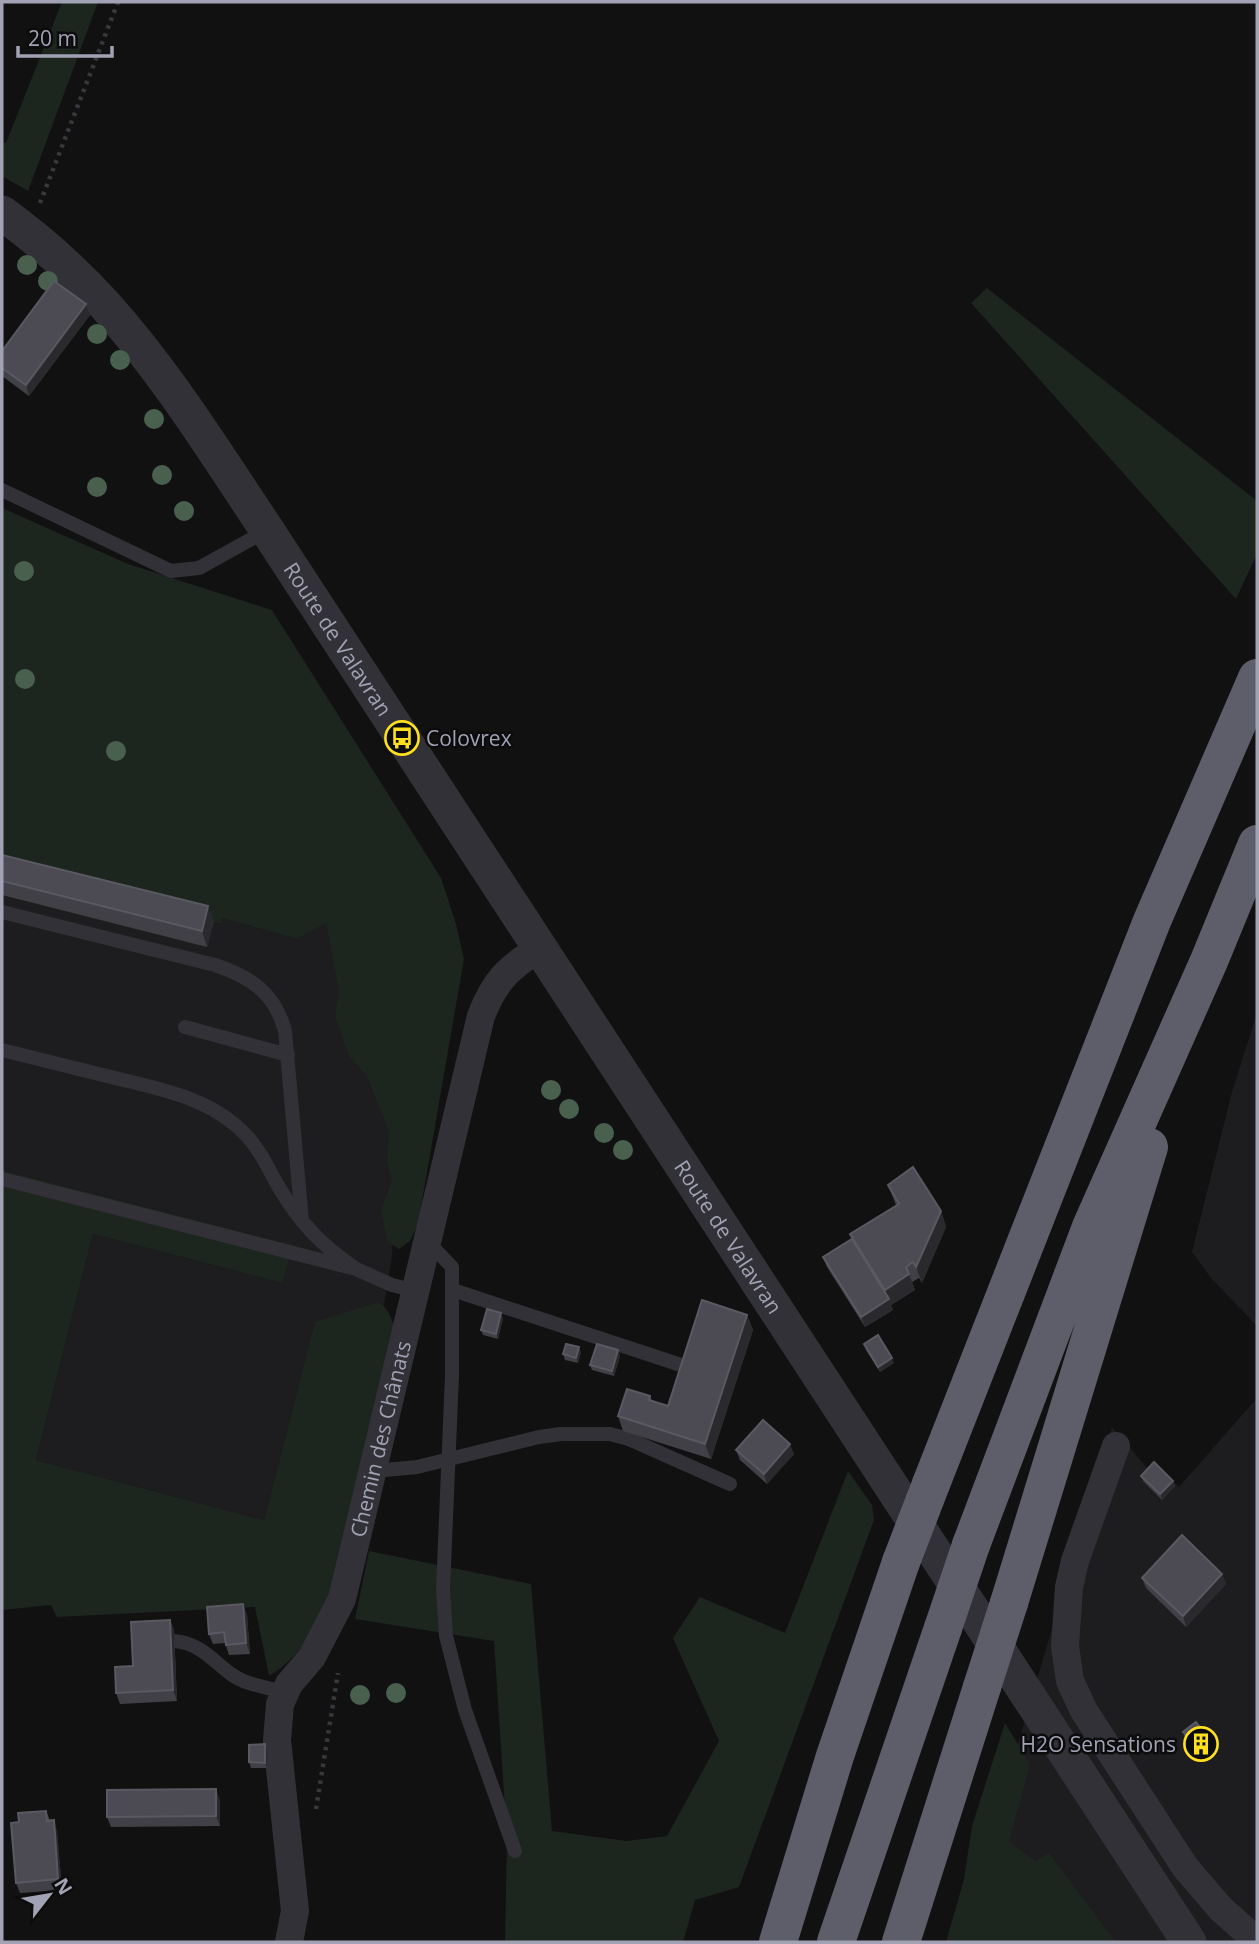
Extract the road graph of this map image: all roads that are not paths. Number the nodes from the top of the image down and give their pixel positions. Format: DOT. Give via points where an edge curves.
graph roads {
  1 [pos="15,223"];
  2 [pos="2,489"];
  3 [pos="267,530"];
  4 [pos="1257,678"];
  5 [pos="1257,844"];
  6 [pos="2,912"];
  7 [pos="539,948"];
  8 [pos="1209,961"];
  9 [pos="185,1027"];
  10 [pos="2,1050"];
  11 [pos="288,1055"];
  12 [pos="2,1180"];
  13 [pos="302,1221"];
  14 [pos="428,1242"];
  15 [pos="356,1269"];
  16 [pos="453,1290"];
  17 [pos="416,1291"];
  18 [pos="687,1367"];
  19 [pos="1116,1446"];
  20 [pos="448,1460"];
  21 [pos="374,1471"];
  22 [pos="730,1484"];
  23 [pos="174,1641"];
  24 [pos="284,1692"];
  25 [pos="835,1756"];
  26 [pos="515,1852"];
  27 [pos="1257,1941"];
  28 [pos="288,1942"];
  29 [pos="763,1942"];
  30 [pos="778,1942"];
  31 [pos="835,1942"];
  32 [pos="901,1942"];
  33 [pos="1189,1942"];
  1 -- 3 [label="street, Route de Valavran" via="94,294 133,338"];
  2 -- 3 [label="lane" via="171,570 199,569"];
  3 -- 7 [label="street, Route de Valavran"];
  4 -- 25 [label="highway, bridge" via="1157,909 931,1484"];
  5 -- 8 [label="highway"];
  6 -- 11 [label="lane" via="237,972 274,1003"];
  7 -- 14 [label="street, Chemin des Chânats" via="496,982 484,1007"];
  7 -- 33 [label="street, Route de Valavran"];
  8 -- 31 [label="highway, bridge" via="1091,1227 971,1545"];
  8 -- 32 [label="highway, bridge"];
  9 -- 11 [label="lane"];
  10 -- 13 [label="lane" via="185,1096 219,1112 256,1146"];
  11 -- 13 [label="lane"];
  12 -- 15 [label="lane"];
  13 -- 15 [label="lane" via="324,1247"];
  14 -- 16 [label="lane" via="453,1267"];
  14 -- 17 [label="street, Chemin des Chânats"];
  15 -- 17 [label="lane"];
  16 -- 18 [label="lane"];
  16 -- 20 [label="lane"];
  17 -- 21 [label="street, Chemin des Chânats"];
  19 -- 27 [label="street" via="1074,1561 1065,1646 1070,1681 1084,1711 1185,1867"];
  20 -- 21 [label="lane"];
  20 -- 22 [label="lane" via="539,1437 610,1434"];
  20 -- 26 [label="lane" via="443,1590 446,1636 465,1710"];
  21 -- 24 [label="street, Chemin des Chânats" via="342,1599 312,1657"];
  23 -- 24 [label="lane" via="202,1650 244,1681"];
  24 -- 28 [label="street, Chemin des Chânats" via="277,1740 295,1911"];
  25 -- 29 [label="highway"];
  25 -- 30 [label="highway"];
}
